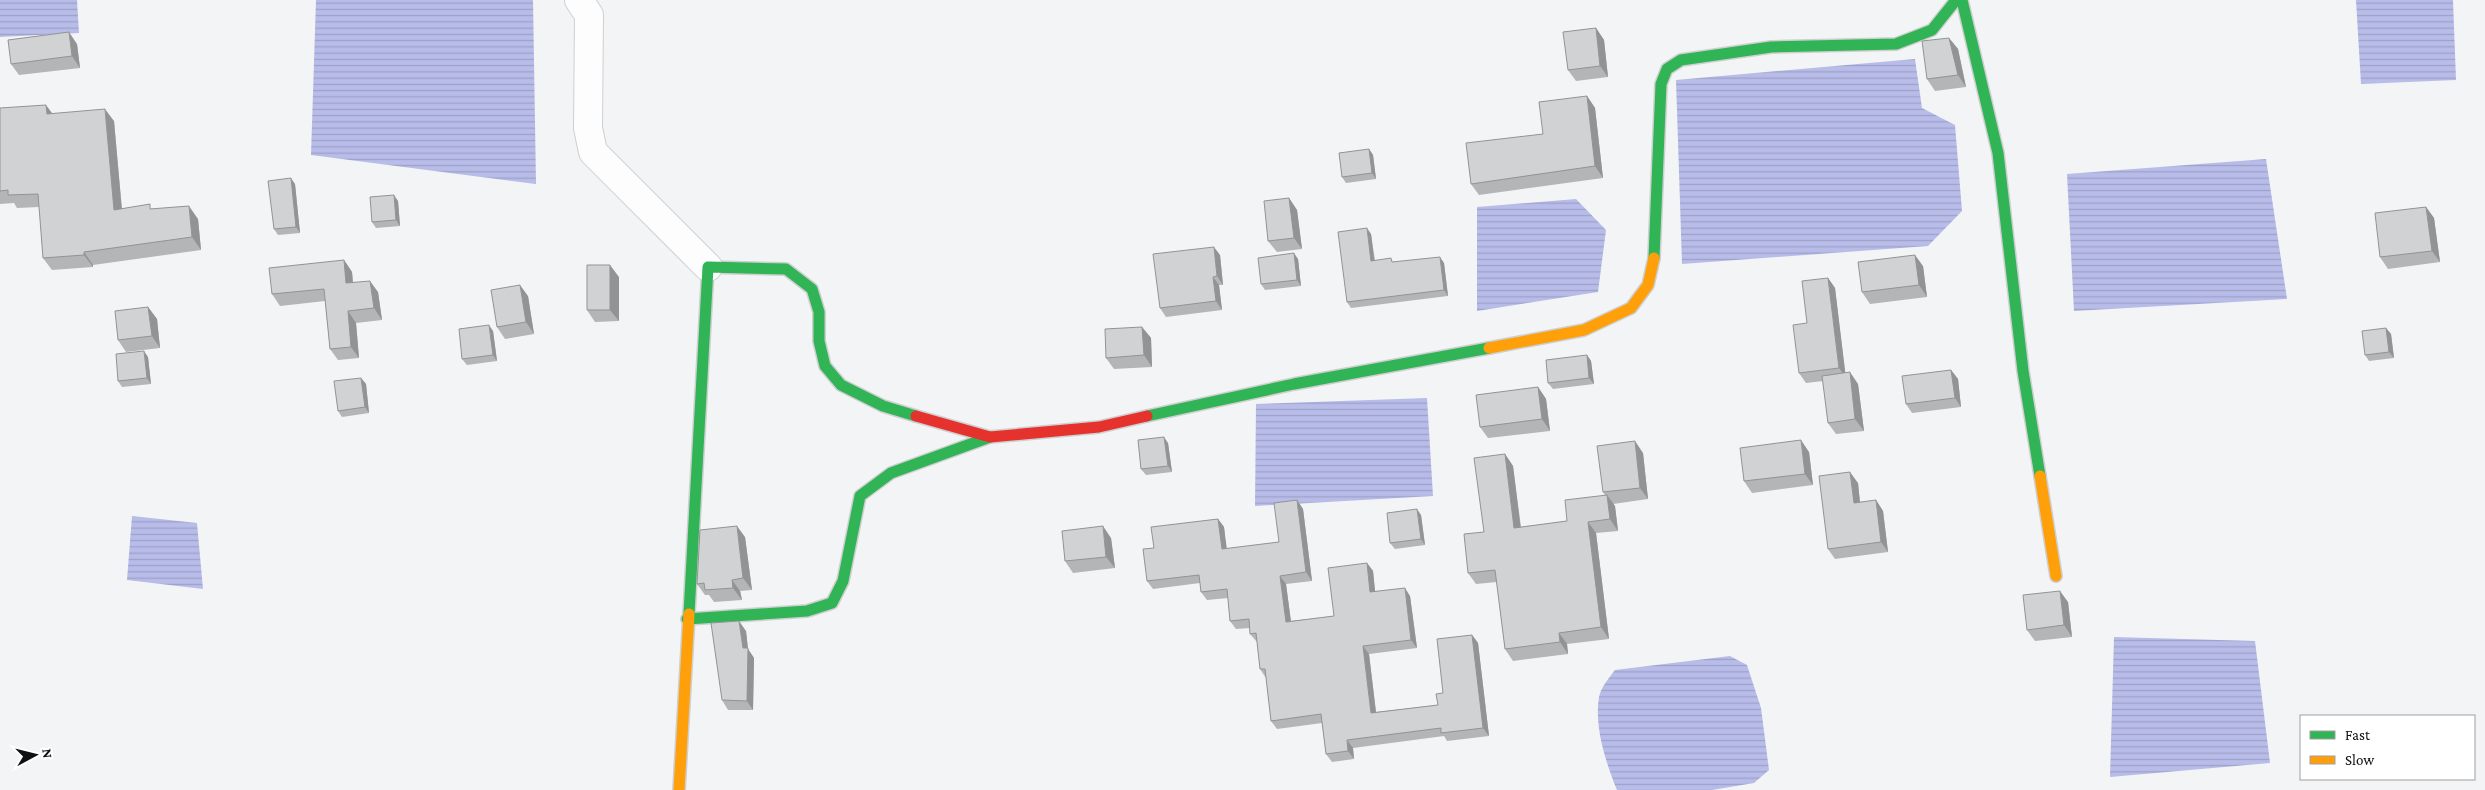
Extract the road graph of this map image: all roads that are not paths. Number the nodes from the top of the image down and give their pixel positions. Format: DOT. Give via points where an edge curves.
graph roads {
  1 [pos="579,0"];
  2 [pos="1956,0"];
  3 [pos="1962,0"];
  4 [pos="708,267"];
  5 [pos="990,438"];
  6 [pos="2056,576"];
  7 [pos="687,620"];
  8 [pos="679,790"];
  1 -- 4 [label="street" via="589,15 588,128 593,152"];
  2 -- 5 [label="main road" via="1932,30 1896,44 1771,46 1680,60 1667,69 1661,84 1654,262 1648,285 1631,308 1584,330 1294,384 1099,427"];
  3 -- 6 [label="main road" via="1998,153 2022,371"];
  4 -- 5 [label="main road" via="786,269 812,290 819,312 819,341 825,366 841,386 883,406"];
  4 -- 7 [label="main road"];
  5 -- 7 [label="main road" via="891,473 860,496 843,581 832,603 807,611"];
  7 -- 8 [label="main road"];
}
